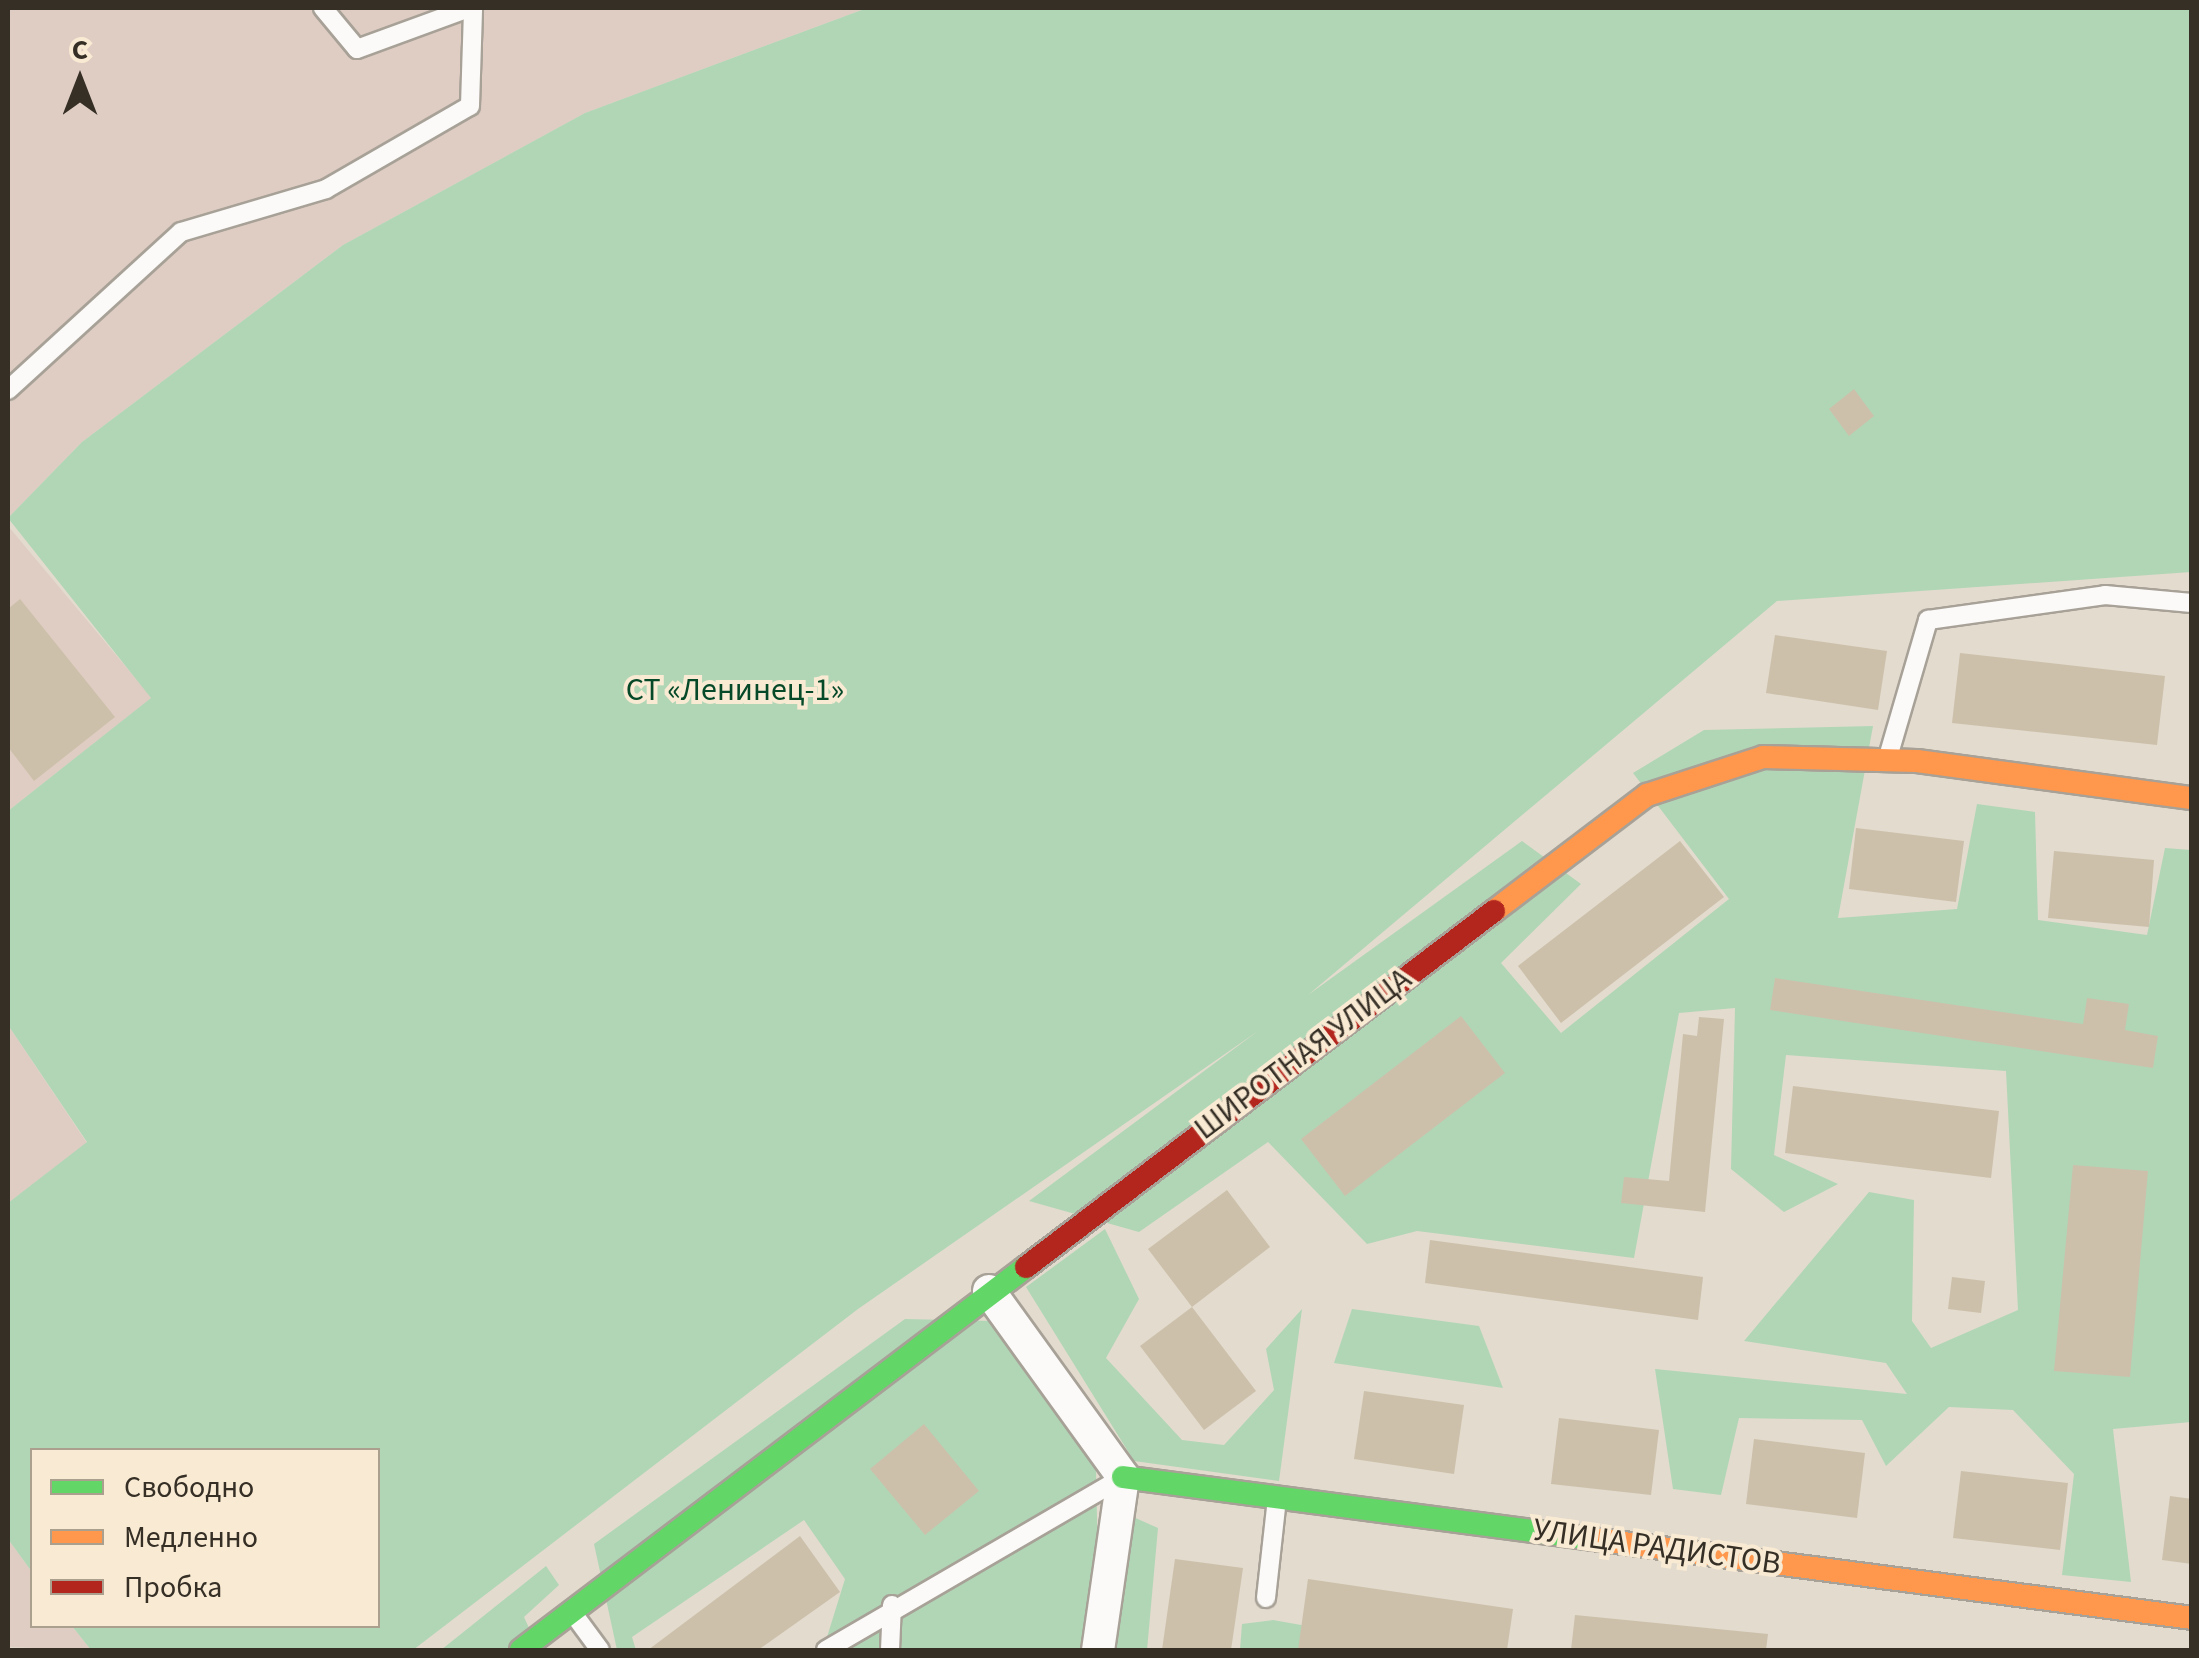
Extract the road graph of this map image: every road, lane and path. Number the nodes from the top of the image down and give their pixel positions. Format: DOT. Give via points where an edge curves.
graph roads {
  1 [pos="323,8"];
  2 [pos="471,8"];
  3 [pos="8,390"];
  4 [pos="2192,603"];
  5 [pos="1887,760"];
  6 [pos="2192,798"];
  7 [pos="989,1291"];
  8 [pos="1123,1477"];
  9 [pos="1278,1497"];
  10 [pos="1266,1598"];
  11 [pos="892,1606"];
  12 [pos="572,1611"];
  13 [pos="2192,1618"];
  14 [pos="521,1650"];
  15 [pos="600,1650"];
  16 [pos="826,1650"];
  17 [pos="890,1650"];
  18 [pos="1098,1650"];
  1 -- 2 [label="lane" via="357,49"];
  2 -- 3 [label="lane" via="470,106 326,188 181,232"];
  4 -- 5 [label="lane" via="2106,595 1928,620"];
  5 -- 6 [label="street, ШИРОТНАЯ УЛИЦА"];
  5 -- 7 [label="street, ШИРОТНАЯ УЛИЦА" via="1763,757 1647,795"];
  7 -- 8 [label="street"];
  7 -- 12 [label="street, ШИРОТНАЯ УЛИЦА"];
  8 -- 9 [label="street, УЛИЦА РАДИСТОВ"];
  8 -- 11 [label="lane"];
  8 -- 18 [label="street"];
  9 -- 10 [label="lane"];
  9 -- 13 [label="street, УЛИЦА РАДИСТОВ"];
  11 -- 16 [label="lane"];
  11 -- 17 [label="lane"];
  12 -- 14 [label="street, ШИРОТНАЯ УЛИЦА"];
  12 -- 15 [label="lane"];
}
